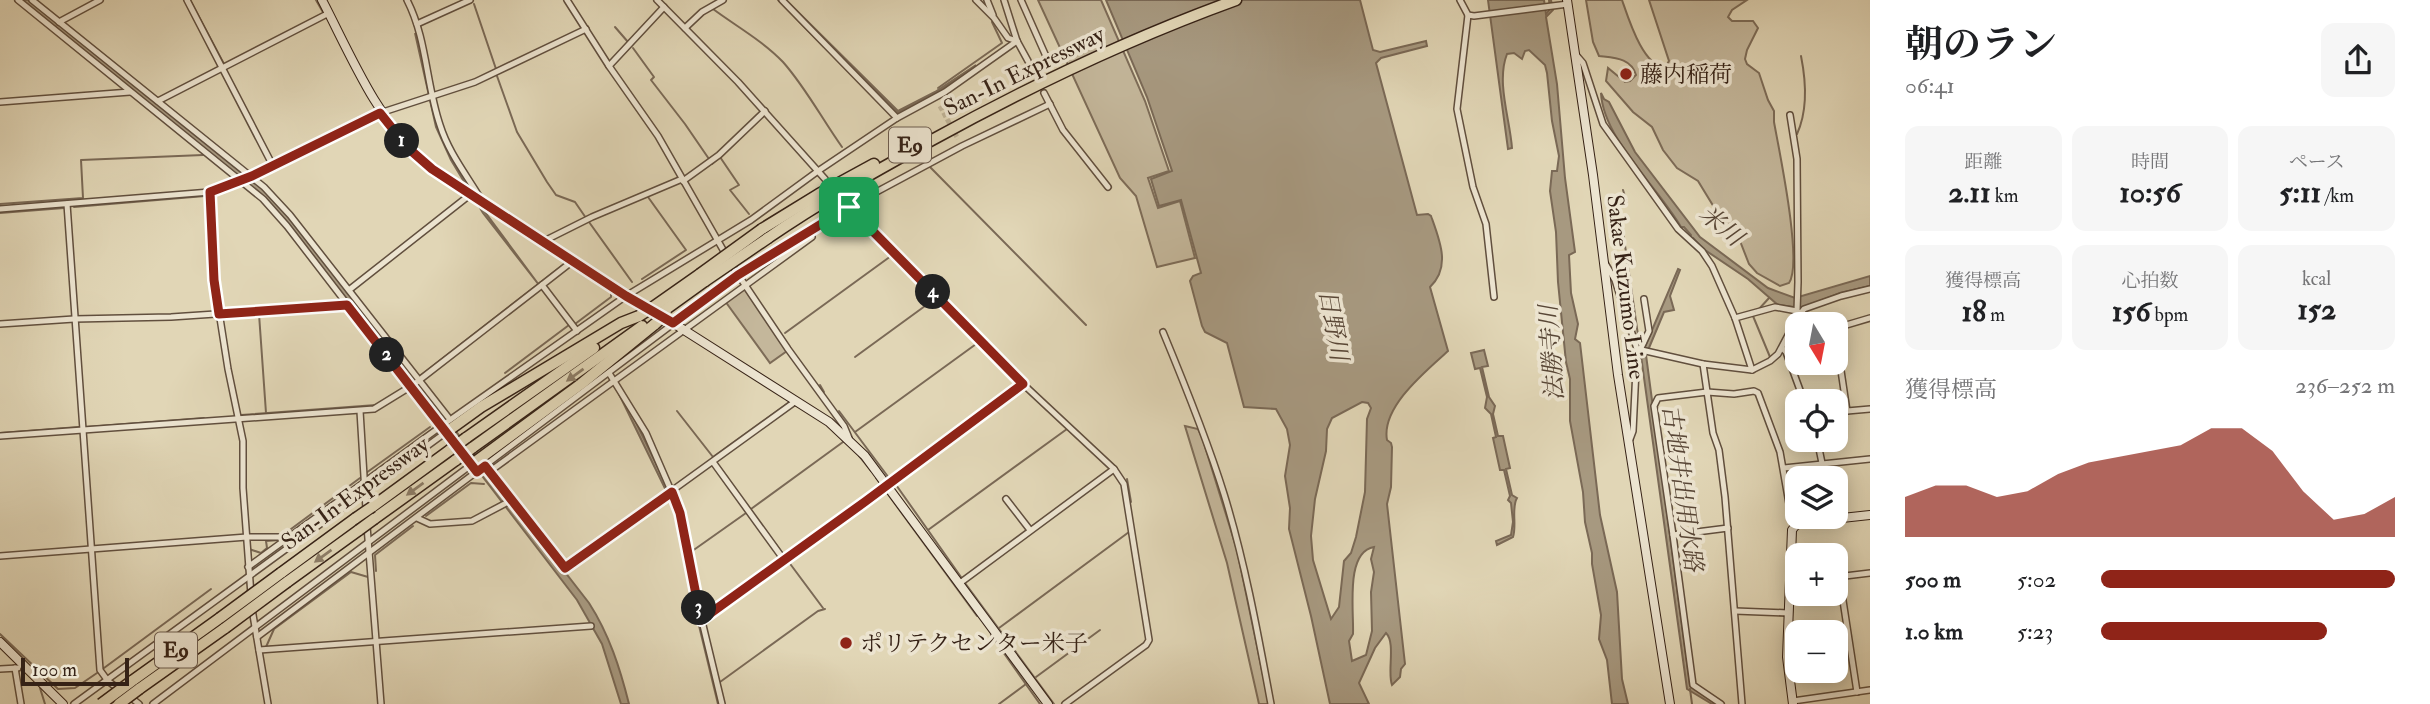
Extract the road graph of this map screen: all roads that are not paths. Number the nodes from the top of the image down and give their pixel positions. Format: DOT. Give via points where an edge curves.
graph roads {
  1 [pos="18,0"];
  2 [pos="32,0"];
  3 [pos="100,0"];
  4 [pos="187,0"];
  5 [pos="322,0"];
  6 [pos="407,0"];
  7 [pos="469,0"];
  8 [pos="567,0"];
  9 [pos="657,0"];
  10 [pos="723,0"];
  11 [pos="782,0"];
  12 [pos="976,0"];
  13 [pos="987,0"];
  14 [pos="1004,0"];
  15 [pos="1021,0"];
  16 [pos="1224,0"];
  17 [pos="1237,0"];
  18 [pos="1460,0"];
  19 [pos="1564,3"];
  20 [pos="38,6"];
  21 [pos="664,7"];
  22 [pos="33,13"];
  23 [pos="329,13"];
  24 [pos="1471,15"];
  25 [pos="994,18"];
  26 [pos="59,22"];
  27 [pos="417,24"];
  28 [pos="687,26"];
  29 [pos="586,29"];
  30 [pos="1017,41"];
  31 [pos="1575,55"];
  32 [pos="1028,61"];
  33 [pos="1049,63"];
  34 [pos="609,66"];
  35 [pos="222,68"];
  36 [pos="1063,70"];
  37 [pos="130,92"];
  38 [pos="1044,93"];
  39 [pos="432,95"];
  40 [pos="936,97"];
  41 [pos="158,101"];
  42 [pos="0,102"];
  43 [pos="1049,104"];
  44 [pos="940,106"];
  45 [pos="765,111"];
  46 [pos="380,113"];
  47 [pos="1790,115"];
  48 [pos="897,118"];
  49 [pos="958,139"];
  50 [pos="962,146"];
  51 [pos="273,166"];
  52 [pos="818,171"];
  53 [pos="247,178"];
  54 [pos="825,179"];
  55 [pos="682,180"];
  56 [pos="1108,187"];
  57 [pos="210,192"];
  58 [pos="477,198"];
  59 [pos="841,199"];
  60 [pos="67,204"];
  61 [pos="851,206"];
  62 [pos="0,209"];
  63 [pos="809,231"];
  64 [pos="544,241"];
  65 [pos="717,242"];
  66 [pos="1602,258"];
  67 [pos="574,260"];
  68 [pos="738,275"];
  69 [pos="703,278"];
  70 [pos="542,285"];
  71 [pos="745,285"];
  72 [pos="1870,289"];
  73 [pos="349,290"];
  74 [pos="626,296"];
  75 [pos="1494,297"];
  76 [pos="1644,299"];
  77 [pos="347,305"];
  78 [pos="1798,311"];
  79 [pos="219,314"];
  80 [pos="639,316"];
  81 [pos="1735,318"];
  82 [pos="1870,318"];
  83 [pos="74,319"];
  84 [pos="671,321"];
  85 [pos="653,322"];
  86 [pos="0,324"];
  87 [pos="1848,325"];
  88 [pos="577,331"];
  89 [pos="1163,332"];
  90 [pos="1782,348"];
  91 [pos="1640,350"];
  92 [pos="1703,363"];
  93 [pos="1752,370"];
  94 [pos="612,377"];
  95 [pos="415,383"];
  96 [pos="1023,384"];
  97 [pos="1800,389"];
  98 [pos="1707,392"];
  99 [pos="796,401"];
  100 [pos="1870,409"];
  101 [pos="360,411"];
  102 [pos="1848,411"];
  103 [pos="449,418"];
  104 [pos="238,419"];
  105 [pos="443,430"];
  106 [pos="83,431"];
  107 [pos="0,436"];
  108 [pos="850,440"];
  109 [pos="1629,442"];
  110 [pos="469,443"];
  111 [pos="1820,452"];
  112 [pos="453,455"];
  113 [pos="1870,459"];
  114 [pos="713,462"];
  115 [pos="1822,464"];
  116 [pos="486,468"];
  117 [pos="1784,468"];
  118 [pos="475,470"];
  119 [pos="1114,470"];
  120 [pos="1785,475"];
  121 [pos="363,483"];
  122 [pos="887,484"];
  123 [pos="364,493"];
  124 [pos="670,493"];
  125 [pos="1006,499"];
  126 [pos="512,500"];
  127 [pos="1870,514"];
  128 [pos="1848,517"];
  129 [pos="417,518"];
  130 [pos="1728,528"];
  131 [pos="1793,529"];
  132 [pos="1030,530"];
  133 [pos="1673,535"];
  134 [pos="247,537"];
  135 [pos="286,539"];
  136 [pos="369,542"];
  137 [pos="90,549"];
  138 [pos="370,553"];
  139 [pos="0,556"];
  140 [pos="784,560"];
  141 [pos="248,567"];
  142 [pos="1870,573"];
  143 [pos="249,578"];
  144 [pos="284,578"];
  145 [pos="960,583"];
  146 [pos="1735,611"];
  147 [pos="1788,613"];
  148 [pos="701,620"];
  149 [pos="254,626"];
  150 [pos="591,626"];
  151 [pos="257,637"];
  152 [pos="0,642"];
  153 [pos="376,642"];
  154 [pos="259,650"];
  155 [pos="19,667"];
  156 [pos="0,669"];
  157 [pos="108,681"];
  158 [pos="136,685"];
  159 [pos="1870,690"];
  160 [pos="1857,692"];
  161 [pos="1793,703"];
  162 [pos="22,704"];
  163 [pos="63,704"];
  164 [pos="74,704"];
  165 [pos="101,704"];
  166 [pos="119,704"];
  167 [pos="139,704"];
  168 [pos="153,704"];
  169 [pos="268,704"];
  170 [pos="380,704"];
  171 [pos="722,704"];
  172 [pos="1048,704"];
  173 [pos="1065,704"];
  174 [pos="1271,704"];
  175 [pos="1670,704"];
  176 [pos="1721,704"];
  177 [pos="1742,704"];
  1 -- 22 [label="street"];
  2 -- 20 [label="street"];
  3 -- 26 [label="street"];
  4 -- 35 [label="street"];
  5 -- 23 [label="street"];
  6 -- 27 [label="street"];
  7 -- 27 [label="street"];
  8 -- 29 [label="street"];
  9 -- 21 [label="street"];
  10 -- 28 [label="street"];
  11 -- 48 [label="street"];
  12 -- 25 [label="street"];
  13 -- 25 [label="street"];
  14 -- 30 [label="street"];
  15 -- 33 [label="street"];
  16 -- 36 [label="highway, San-In Expressway / E9"];
  17 -- 36 [label="highway, San-In Expressway / E9"];
  18 -- 24 [label="street"];
  19 -- 24 [label="street"];
  19 -- 31 [label="street, Sakae Kuzumo Line"];
  20 -- 22 [label="street"];
  20 -- 26 [label="street"];
  21 -- 28 [label="street"];
  21 -- 34 [label="street"];
  22 -- 37 [label="street"];
  23 -- 35 [label="street"];
  23 -- 46 [label="street"];
  24 -- 75 [label="street" via="1457,108 1473,187 1486,224"];
  25 -- 30 [label="street" via="1008,38"];
  26 -- 41 [label="street"];
  27 -- 39 [label="street"];
  28 -- 45 [label="street"];
  29 -- 34 [label="street"];
  29 -- 39 [label="street" via="475,82"];
  30 -- 32 [label="street"];
  30 -- 40 [label="street"];
  31 -- 66 [label="street, Sakae Kuzumo Line"];
  31 -- 81 [label="street" via="1583,63 1603,124 1678,229 1709,260"];
  34 -- 55 [label="street" via="658,136"];
  35 -- 41 [label="street"];
  35 -- 51 [label="street"];
  36 -- 69 [label="highway, San-In Expressway / E9, bridge" via="819,194"];
  37 -- 42 [label="street"];
  37 -- 53 [label="street"];
  38 -- 43 [label="street"];
  39 -- 46 [label="street"];
  39 -- 58 [label="street" via="447,146"];
  40 -- 44 [label="street"];
  40 -- 48 [label="street"];
  41 -- 53 [label="street"];
  43 -- 50 [label="street"];
  43 -- 56 [label="street" via="1063,130"];
  45 -- 52 [label="street"];
  45 -- 55 [label="street" via="719,155"];
  46 -- 51 [label="street"];
  46 -- 58 [label="street" via="421,160"];
  47 -- 78 [label="street" via="1797,159"];
  48 -- 52 [label="street"];
  49 -- 50 [label="street"];
  50 -- 61 [label="street"];
  51 -- 53 [label="street"];
  52 -- 54 [label="street"];
  52 -- 65 [label="street"];
  53 -- 57 [label="street"];
  53 -- 73 [label="street" via="290,215"];
  53 -- 77 [label="street"];
  55 -- 64 [label="street"];
  55 -- 65 [label="street"];
  57 -- 60 [label="street"];
  57 -- 79 [label="street"];
  58 -- 64 [label="street"];
  58 -- 73 [label="street"];
  59 -- 61 [label="street"];
  60 -- 62 [label="street"];
  60 -- 83 [label="street"];
  61 -- 63 [label="street"];
  61 -- 96 [label="street"];
  63 -- 68 [label="street"];
  63 -- 71 [label="street" via="811,237"];
  64 -- 67 [label="street"];
  65 -- 68 [label="street"];
  65 -- 74 [label="street"];
  66 -- 91 [label="street" via="1615,279"];
  66 -- 109 [label="street, Sakae Kuzumo Line"];
  67 -- 70 [label="street"];
  67 -- 74 [label="street"];
  68 -- 71 [label="street"];
  68 -- 84 [label="street"];
  69 -- 84 [label="highway, San-In Expressway / E9"];
  69 -- 84 [label="highway, San-In Expressway / E9"];
  70 -- 88 [label="street"];
  70 -- 95 [label="street"];
  71 -- 84 [label="street"];
  71 -- 108 [label="street"];
  72 -- 78 [label="street"];
  73 -- 95 [label="street"];
  74 -- 84 [label="street"];
  74 -- 88 [label="street"];
  76 -- 91 [label="street" via="1649,331"];
  77 -- 79 [label="street"];
  77 -- 95 [label="street"];
  78 -- 81 [label="street" via="1775,307"];
  78 -- 90 [label="street"];
  79 -- 83 [label="street"];
  79 -- 104 [label="street"];
  80 -- 84 [label="highway, San-In Expressway / E9, bridge"];
  80 -- 105 [label="highway"];
  80 -- 110 [label="highway, San-In Expressway / E9"];
  81 -- 93 [label="street"];
  82 -- 87 [label="street"];
  83 -- 86 [label="street"];
  83 -- 106 [label="street"];
  84 -- 85 [label="highway, San-In Expressway / E9, bridge"];
  84 -- 94 [label="street"];
  84 -- 94 [label="street"];
  84 -- 99 [label="street"];
  85 -- 110 [label="highway, San-In Expressway / E9, one-way"];
  85 -- 118 [label="highway"];
  88 -- 103 [label="street"];
  89 -- 174 [label="street" via="1224,494"];
  90 -- 93 [label="street"];
  90 -- 97 [label="street"];
  91 -- 92 [label="street"];
  91 -- 109 [label="street"];
  92 -- 93 [label="street"];
  92 -- 98 [label="street"];
  94 -- 116 [label="street"];
  94 -- 124 [label="street" via="646,433"];
  95 -- 101 [label="street" via="378,408"];
  95 -- 103 [label="street"];
  95 -- 105 [label="street"];
  96 -- 119 [label="street"];
  96 -- 122 [label="street"];
  98 -- 117 [label="street" via="1758,393"];
  98 -- 130 [label="street"];
  98 -- 133 [label="street" via="1660,397 1654,403"];
  99 -- 108 [label="street"];
  99 -- 114 [label="street"];
  100 -- 102 [label="street"];
  101 -- 104 [label="street"];
  101 -- 121 [label="street"];
  103 -- 105 [label="street"];
  104 -- 106 [label="street"];
  104 -- 134 [label="street"];
  105 -- 118 [label="street"];
  105 -- 121 [label="street"];
  105 -- 123 [label="street"];
  106 -- 107 [label="street"];
  106 -- 137 [label="street"];
  108 -- 122 [label="street"];
  109 -- 175 [label="street, Sakae Kuzumo Line"];
  110 -- 112 [label="highway, San-In Expressway / E9, bridge"];
  111 -- 115 [label="street"];
  112 -- 144 [label="highway, San-In Expressway / E9, one-way, bridge" via="359,530"];
  112 -- 144 [label="highway, San-In Expressway / E9, bridge" via="372,506"];
  113 -- 115 [label="street"];
  114 -- 124 [label="street"];
  114 -- 140 [label="street"];
  115 -- 117 [label="street"];
  116 -- 118 [label="street"];
  116 -- 126 [label="street"];
  117 -- 120 [label="street"];
  118 -- 129 [label="street"];
  118 -- 136 [label="street"];
  119 -- 132 [label="street"];
  119 -- 173 [label="street" via="1124,484 1149,640"];
  121 -- 123 [label="street"];
  121 -- 135 [label="street"];
  122 -- 140 [label="street"];
  122 -- 145 [label="street"];
  123 -- 136 [label="street"];
  123 -- 143 [label="street"];
  124 -- 126 [label="street" via="565,568"];
  124 -- 148 [label="street" via="680,513"];
  125 -- 132 [label="street"];
  126 -- 129 [label="street" via="472,522 429,524"];
  127 -- 128 [label="street"];
  129 -- 138 [label="street"];
  130 -- 133 [label="street"];
  130 -- 146 [label="street"];
  131 -- 147 [label="street"];
  132 -- 145 [label="street"];
  133 -- 176 [label="street" via="1693,685"];
  134 -- 135 [label="street"];
  134 -- 137 [label="street"];
  134 -- 141 [label="street"];
  135 -- 141 [label="street"];
  136 -- 138 [label="street"];
  136 -- 149 [label="street"];
  137 -- 139 [label="street"];
  137 -- 157 [label="street" via="100,670"];
  138 -- 151 [label="street"];
  138 -- 153 [label="street"];
  140 -- 148 [label="street"];
  141 -- 143 [label="street"];
  142 -- 160 [label="street" via="1845,576 1840,581"];
  143 -- 149 [label="street"];
  143 -- 157 [label="street"];
  144 -- 158 [label="highway, San-In Expressway / E9, bridge"];
  145 -- 172 [label="street"];
  146 -- 147 [label="street"];
  146 -- 177 [label="street"];
  147 -- 161 [label="street"];
  148 -- 171 [label="street"];
  149 -- 151 [label="street"];
  149 -- 168 [label="street"];
  150 -- 153 [label="street"];
  151 -- 154 [label="street"];
  152 -- 155 [label="street"];
  153 -- 154 [label="street"];
  153 -- 170 [label="street"];
  154 -- 169 [label="street"];
  155 -- 156 [label="street"];
  155 -- 162 [label="street"];
  155 -- 163 [label="street"];
  157 -- 164 [label="street"];
  157 -- 167 [label="street"];
  158 -- 165 [label="highway, San-In Expressway / E9, bridge"];
  158 -- 166 [label="highway, San-In Expressway / E9, bridge"];
  159 -- 160 [label="street"];
  160 -- 161 [label="street"];
}
